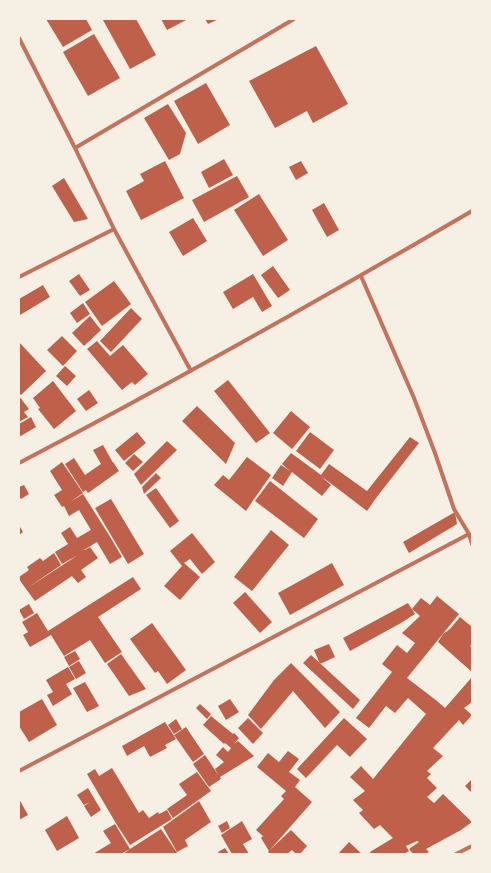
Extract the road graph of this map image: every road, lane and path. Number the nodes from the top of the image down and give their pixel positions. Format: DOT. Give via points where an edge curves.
graph roads {
  1 [pos="294,19"];
  2 [pos="19,38"];
  3 [pos="75,148"];
  4 [pos="472,211"];
  5 [pos="114,229"];
  6 [pos="361,276"];
  7 [pos="19,277"];
  8 [pos="191,371"];
  9 [pos="19,463"];
  10 [pos="469,534"];
  11 [pos="472,544"];
  12 [pos="19,771"];
  13 [pos="472,846"];
  14 [pos="456,854"];
  1 -- 3 [label="street"];
  2 -- 3 [label="street"];
  3 -- 5 [label="street"];
  4 -- 6 [label="street"];
  5 -- 7 [label="street"];
  5 -- 8 [label="street"];
  6 -- 8 [label="street"];
  6 -- 10 [label="street" via="414,398 454,509"];
  8 -- 9 [label="street"];
  10 -- 11 [label="street"];
  10 -- 12 [label="street"];
  13 -- 14 [label="street"];
}
